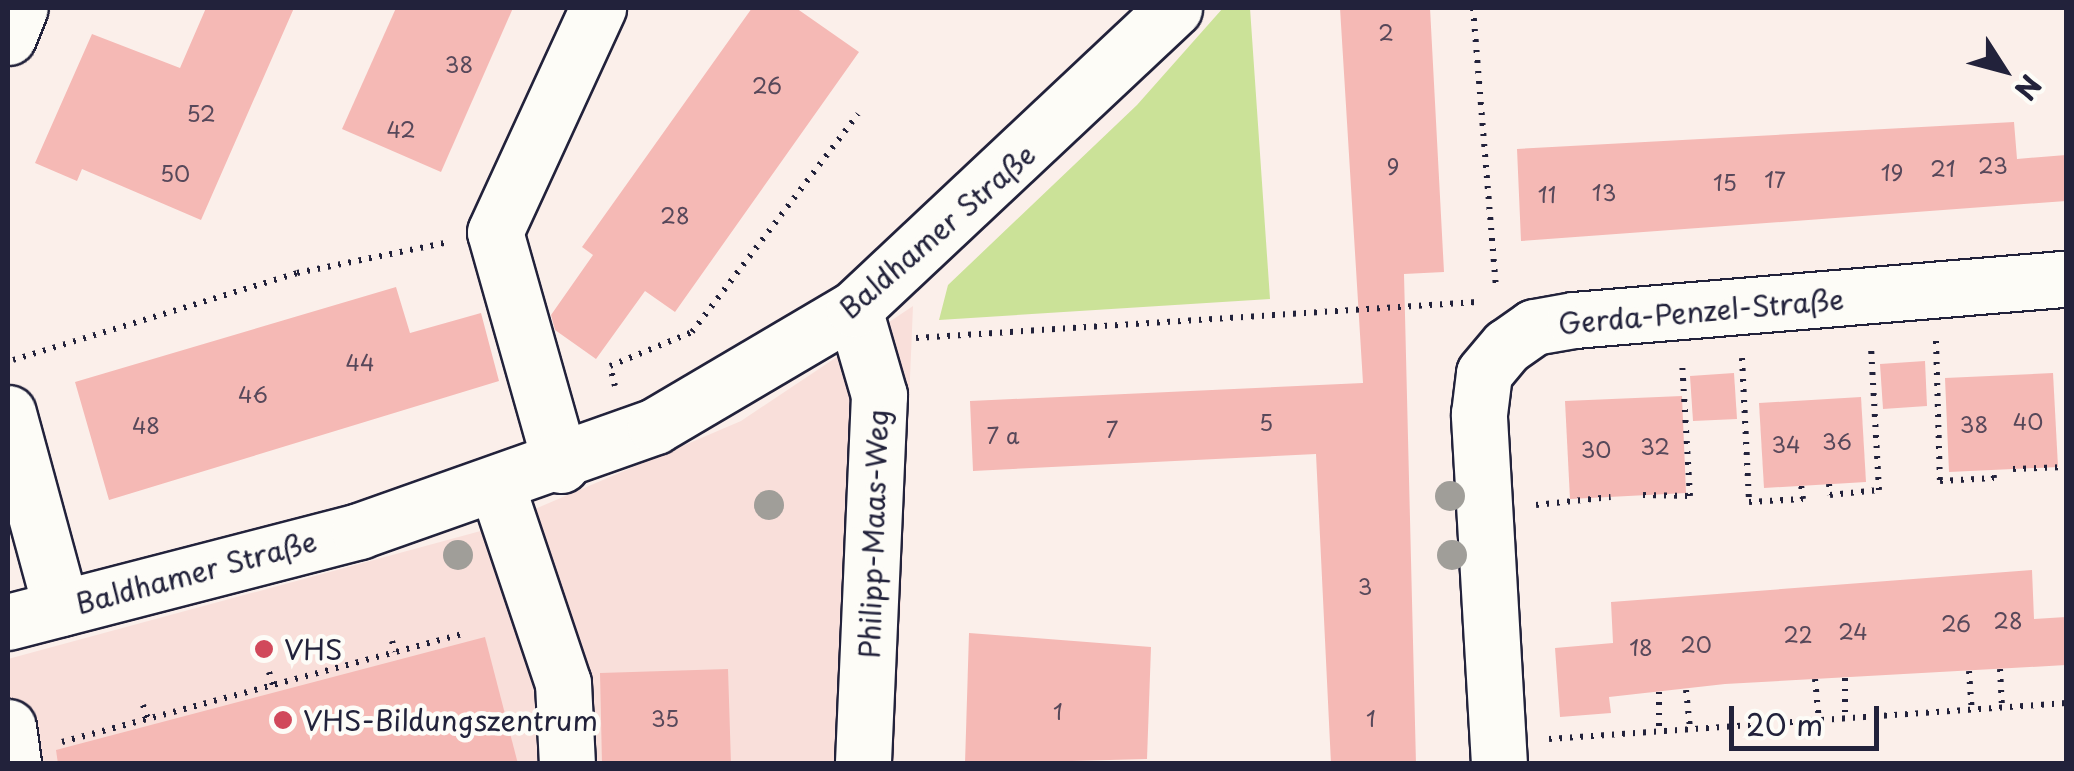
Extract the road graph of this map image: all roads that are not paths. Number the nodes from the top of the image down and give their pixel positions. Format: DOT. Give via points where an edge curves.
graph roads {
  1 [pos="20,8"];
  2 [pos="598,8"];
  3 [pos="1174,8"];
  4 [pos="8,36"];
  5 [pos="2066,279"];
  6 [pos="854,309"];
  7 [pos="8,412"];
  8 [pos="561,465"];
  9 [pos="496,486"];
  10 [pos="60,608"];
  11 [pos="8,622"];
  12 [pos="8,726"];
  13 [pos="38,753"];
  14 [pos="1498,753"];
  15 [pos="567,764"];
  16 [pos="863,764"];
  1 -- 4 [label="street"];
  2 -- 8 [label="street" via="495,232"];
  3 -- 6 [label="street, Baldhamer Straße"];
  5 -- 14 [label="street, Gerda-Penzel-Straße" via="1534,327 1507,346 1484,373"];
  6 -- 8 [label="street, Baldhamer Straße" via="655,426"];
  6 -- 16 [label="street, Philipp-Maas-Weg" via="878,394"];
  7 -- 10 [label="street, Baldhamer Straße"];
  8 -- 9 [label="street, Baldhamer Straße"];
  9 -- 10 [label="street, Baldhamer Straße"];
  9 -- 15 [label="street" via="563,682"];
  10 -- 11 [label="street, Baldhamer Straße"];
  12 -- 13 [label="street"];
}
